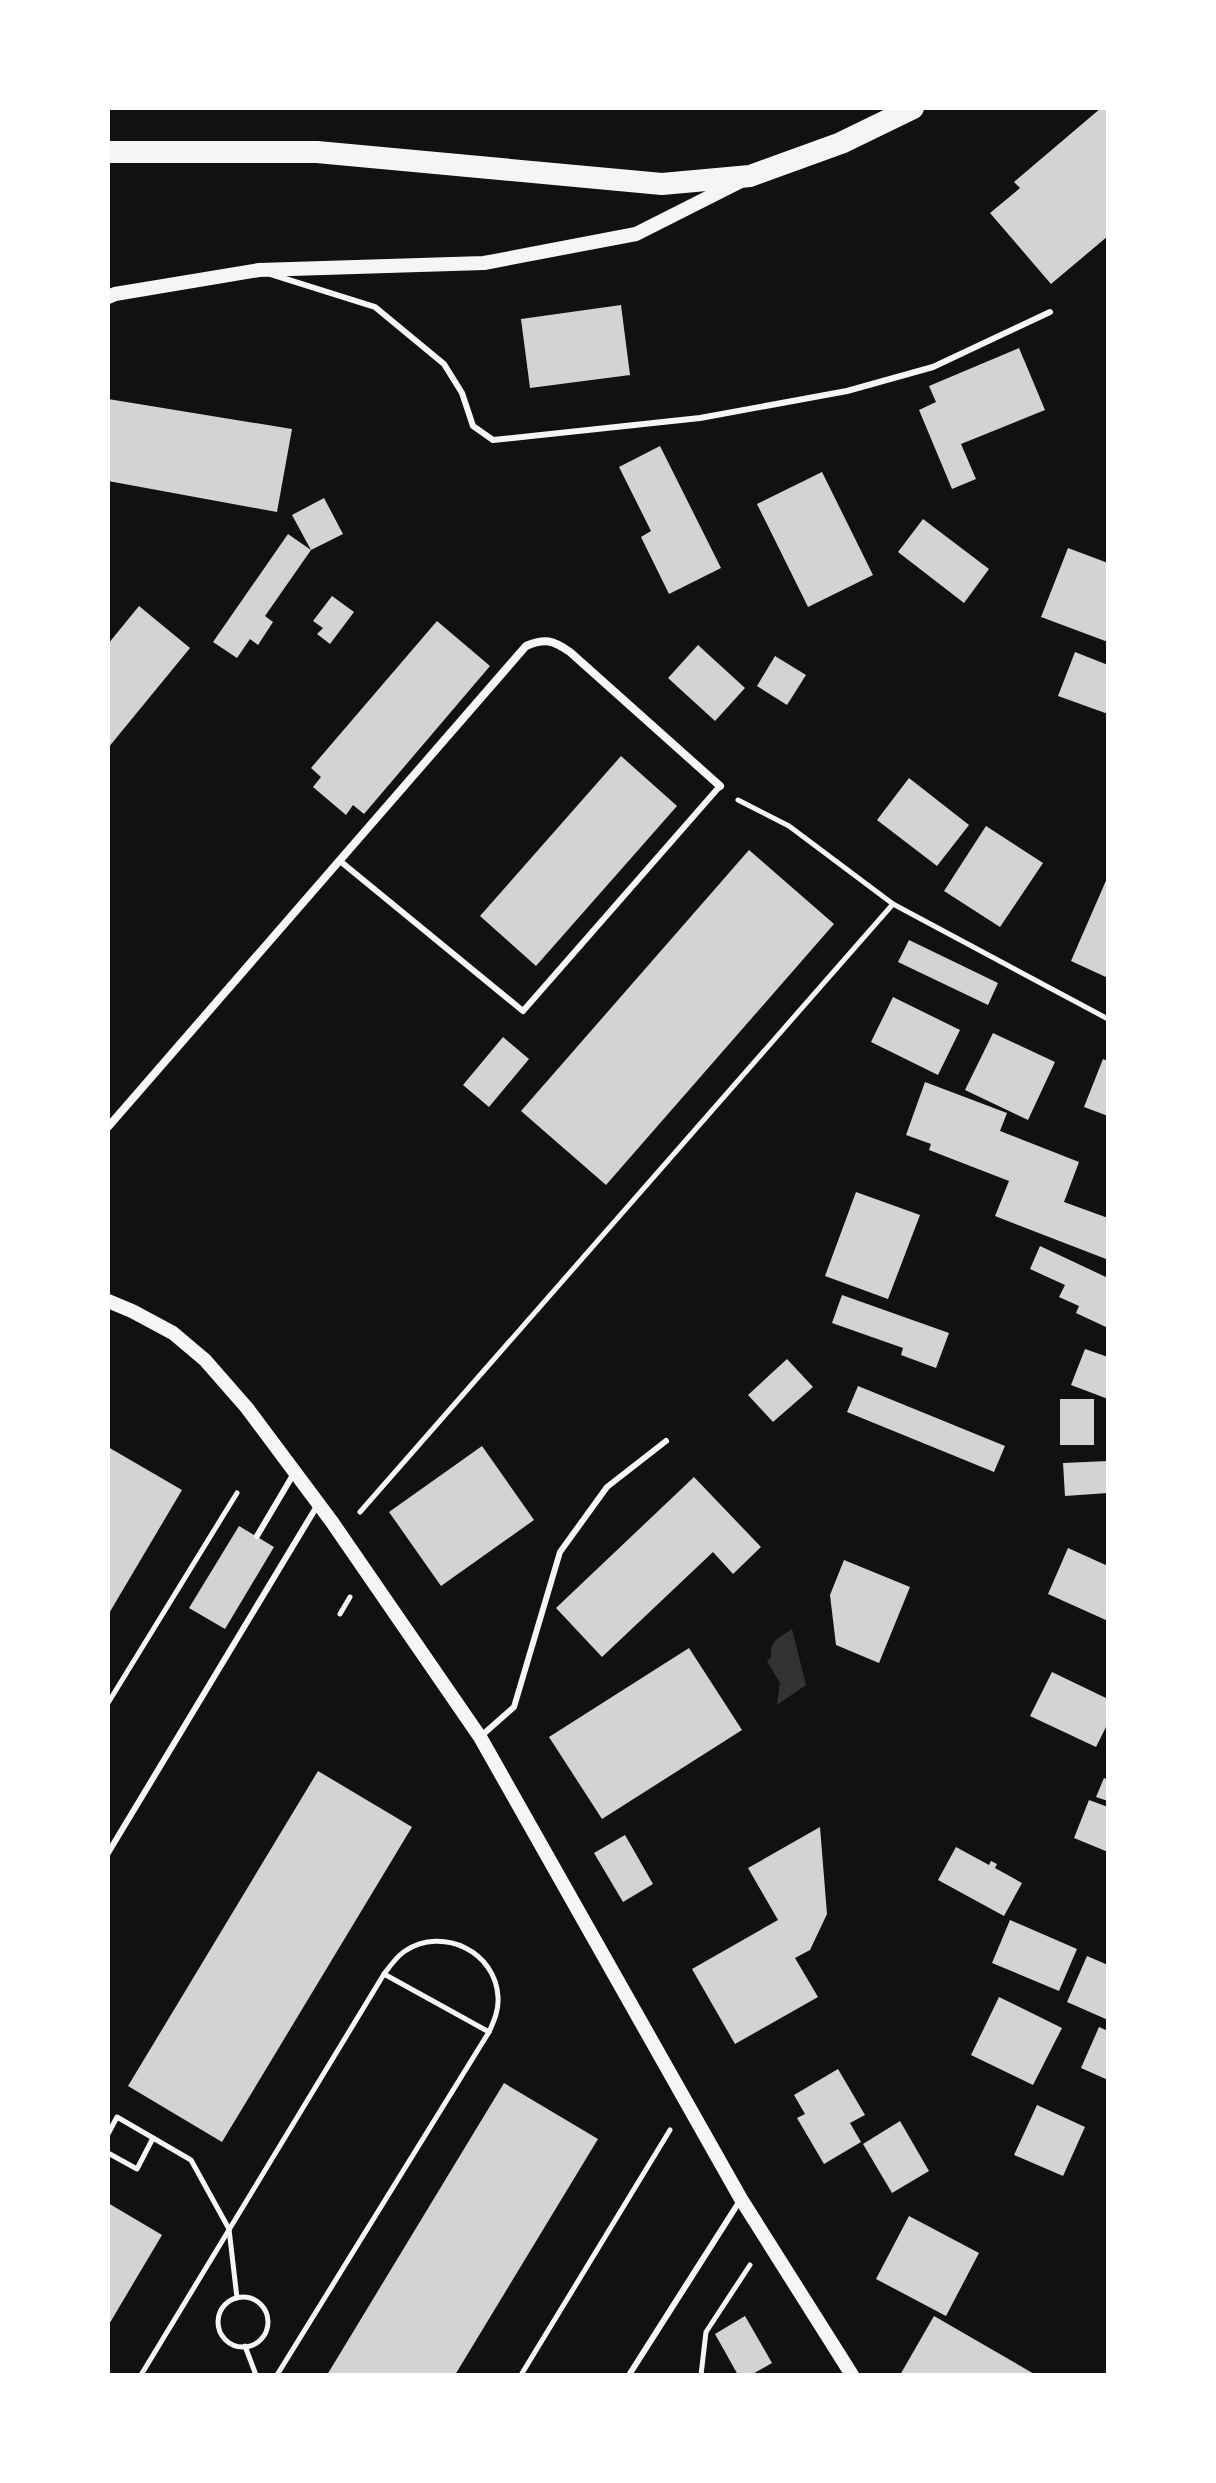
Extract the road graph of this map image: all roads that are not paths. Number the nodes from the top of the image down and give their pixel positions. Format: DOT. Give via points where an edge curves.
graph roads {
  1 [pos="913,108"];
  2 [pos="108,152"];
  3 [pos="750,176"];
  4 [pos="259,270"];
  5 [pos="108,297"];
  6 [pos="1050,312"];
  7 [pos="720,786"];
  8 [pos="340,861"];
  9 [pos="108,1127"];
  10 [pos="108,1301"];
  11 [pos="666,1441"];
  12 [pos="295,1472"];
  13 [pos="319,1503"];
  14 [pos="257,1536"];
  15 [pos="480,1737"];
  16 [pos="108,1853"];
  17 [pos="741,2199"];
  18 [pos="629,2375"];
  19 [pos="852,2375"];
  1 -- 3 [label="highway" via="841,143"];
  2 -- 3 [label="highway" via="317,152 662,184"];
  3 -- 4 [label="street" via="636,234 529,255 484,263"];
  4 -- 5 [label="street"];
  4 -- 6 [label="lane" via="375,307 444,364 462,393 473,426 493,440 700,418 847,391 933,367"];
  7 -- 8 [label="street" via="570,652 554,641 541,640 526,646"];
  7 -- 8 [label="lane" via="523,1011"];
  8 -- 9 [label="street"];
  10 -- 12 [label="street" via="173,1333 205,1360"];
  11 -- 15 [label="lane" via="607,1487 560,1552 514,1707"];
  12 -- 13 [label="street"];
  12 -- 14 [label="lane"];
  13 -- 15 [label="street"];
  13 -- 16 [label="lane"];
  15 -- 17 [label="street"];
  17 -- 18 [label="lane"];
  17 -- 19 [label="street"];
}
